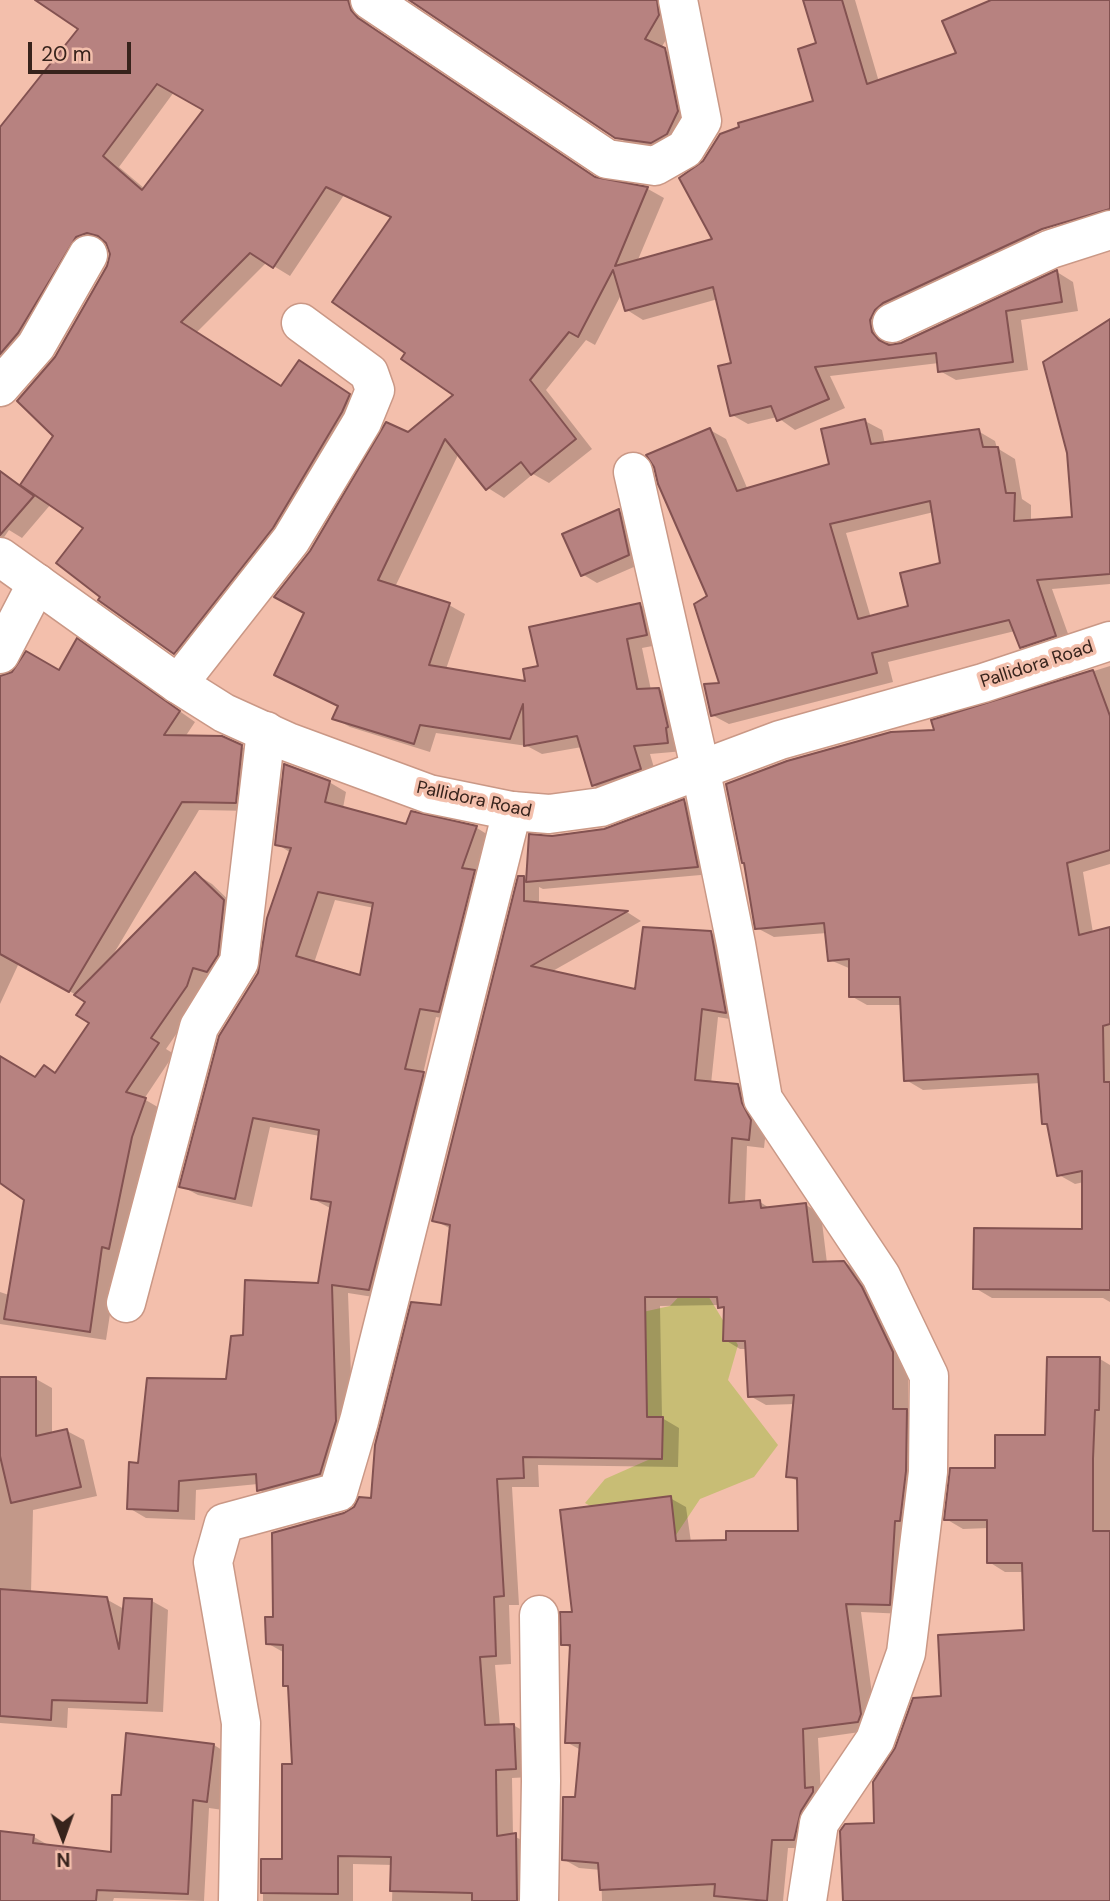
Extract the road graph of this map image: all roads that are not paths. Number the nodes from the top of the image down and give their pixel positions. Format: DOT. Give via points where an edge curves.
graph roads {
  1 [pos="370,0"];
  2 [pos="678,0"];
  3 [pos="1110,230"];
  4 [pos="88,255"];
  5 [pos="300,323"];
  6 [pos="892,323"];
  7 [pos="0,387"];
  8 [pos="633,472"];
  9 [pos="0,557"];
  10 [pos="37,583"];
  11 [pos="1110,641"];
  12 [pos="0,654"];
  13 [pos="178,684"];
  14 [pos="266,731"];
  15 [pos="701,772"];
  16 [pos="512,811"];
  17 [pos="125,1303"];
  18 [pos="539,1615"];
  19 [pos="238,1901"];
  20 [pos="539,1901"];
  21 [pos="807,1901"];
  1 -- 2 [label="street" via="607,159 655,166 685,149 702,121"];
  3 -- 6 [label="street" via="1051,249"];
  4 -- 7 [label="street" via="36,346"];
  5 -- 13 [label="street" via="369,373 375,390 362,422 291,540"];
  8 -- 15 [label="street"];
  9 -- 10 [label="street, Pallidora Road"];
  10 -- 12 [label="street"];
  10 -- 13 [label="street, Pallidora Road"];
  11 -- 15 [label="street, Pallidora Road" via="780,740"];
  13 -- 14 [label="street, Pallidora Road" via="224,713"];
  14 -- 16 [label="street, Pallidora Road" via="429,794"];
  14 -- 17 [label="street" via="239,962 199,1027"];
  15 -- 16 [label="street, Pallidora Road" via="601,807 549,814"];
  15 -- 21 [label="street" via="763,1100 881,1276 929,1376 928,1472 906,1653 875,1740 819,1824"];
  16 -- 19 [label="street" via="338,1492 224,1523 213,1562 241,1723"];
  18 -- 20 [label="street"];
}
